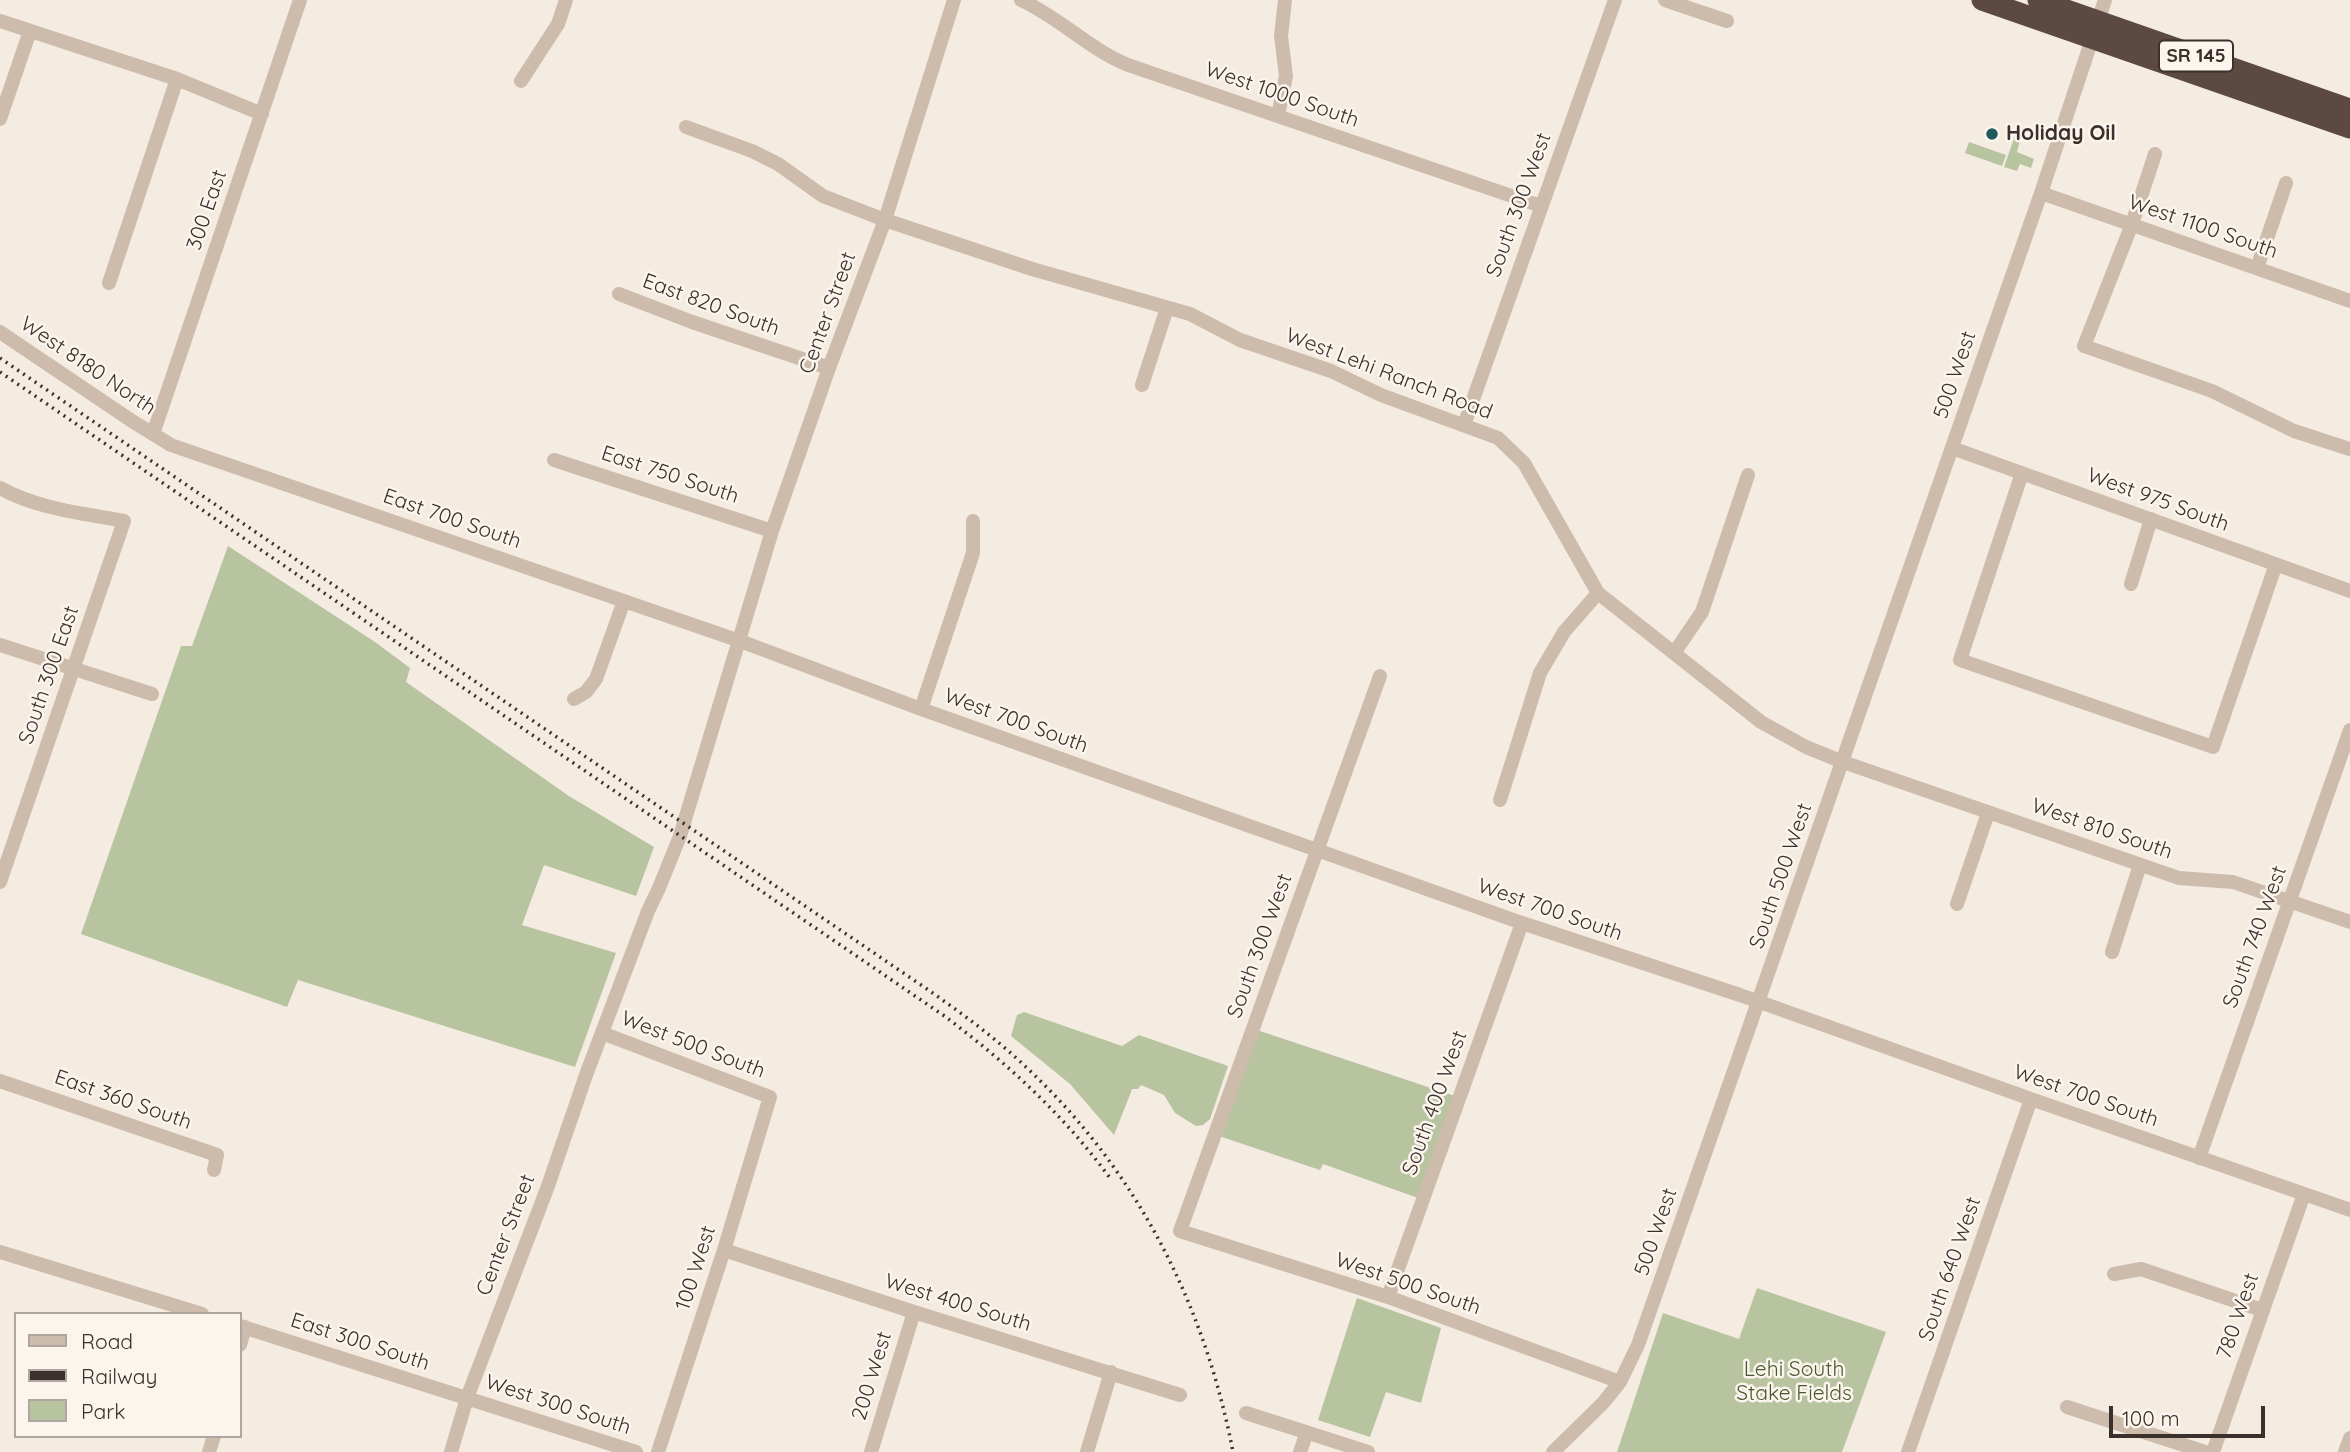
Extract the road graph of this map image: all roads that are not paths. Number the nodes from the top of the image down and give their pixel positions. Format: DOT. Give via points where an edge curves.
graph roads {
  1 [pos="300,0"];
  2 [pos="566,0"];
  3 [pos="954,0"];
  4 [pos="1021,0"];
  5 [pos="1285,0"];
  6 [pos="1615,0"];
  7 [pos="1665,0"];
  8 [pos="1982,0"];
  9 [pos="2038,0"];
  10 [pos="2105,0"];
  11 [pos="0,21"];
  12 [pos="1727,21"];
  13 [pos="30,31"];
  14 [pos="2095,31"];
  15 [pos="177,79"];
  16 [pos="521,81"];
  17 [pos="2350,109"];
  18 [pos="262,114"];
  19 [pos="1278,116"];
  20 [pos="0,119"];
  21 [pos="685,127"];
  22 [pos="2350,128"];
  23 [pos="2155,155"];
  24 [pos="2286,183"];
  25 [pos="2041,193"];
  26 [pos="1541,206"];
  27 [pos="885,220"];
  28 [pos="2132,224"];
  29 [pos="2257,268"];
  30 [pos="109,283"];
  31 [pos="619,294"];
  32 [pos="2350,301"];
  33 [pos="1167,308"];
  34 [pos="0,332"];
  35 [pos="829,368"];
  36 [pos="1142,385"];
  37 [pos="1464,425"];
  38 [pos="153,434"];
  39 [pos="1952,448"];
  40 [pos="2350,449"];
  41 [pos="554,460"];
  42 [pos="2022,473"];
  43 [pos="1748,475"];
  44 [pos="0,488"];
  45 [pos="2151,519"];
  46 [pos="973,521"];
  47 [pos="772,531"];
  48 [pos="2276,564"];
  49 [pos="2131,584"];
  50 [pos="2350,591"];
  51 [pos="1598,593"];
  52 [pos="624,601"];
  53 [pos="740,641"];
  54 [pos="0,645"];
  55 [pos="1674,653"];
  56 [pos="74,668"];
  57 [pos="1380,676"];
  58 [pos="152,694"];
  59 [pos="574,699"];
  60 [pos="921,709"];
  61 [pos="2350,730"];
  62 [pos="1843,762"];
  63 [pos="1500,800"];
  64 [pos="1988,813"];
  65 [pos="1317,850"];
  66 [pos="2140,865"];
  67 [pos="0,882"];
  68 [pos="2290,902"];
  69 [pos="1957,904"];
  70 [pos="2350,922"];
  71 [pos="1522,923"];
  72 [pos="2112,952"];
  73 [pos="1759,1002"];
  74 [pos="602,1033"];
  75 [pos="0,1081"];
  76 [pos="770,1097"];
  77 [pos="2031,1099"];
  78 [pos="2199,1157"];
  79 [pos="214,1170"];
  80 [pos="2304,1194"];
  81 [pos="2350,1210"];
  82 [pos="1180,1231"];
  83 [pos="724,1250"];
  84 [pos="0,1252"];
  85 [pos="2114,1274"];
  86 [pos="1388,1297"];
  87 [pos="2262,1310"];
  88 [pos="195,1312"];
  89 [pos="914,1312"];
  90 [pos="243,1326"];
  91 [pos="1111,1372"];
  92 [pos="1620,1382"];
  93 [pos="1180,1395"];
  94 [pos="467,1398"];
  95 [pos="2067,1407"];
  96 [pos="1246,1413"];
  97 [pos="1307,1432"];
  98 [pos="2350,1438"];
  99 [pos="451,1452"];
  100 [pos="636,1452"];
  101 [pos="658,1452"];
  102 [pos="871,1452"];
  103 [pos="1087,1452"];
  104 [pos="1300,1452"];
  105 [pos="1368,1452"];
  106 [pos="1553,1452"];
  107 [pos="1908,1452"];
  108 [pos="2205,1452"];
  109 [pos="2213,1452"];
  110 [pos="2345,1452"];
  1 -- 18 [label="street, 300 East"];
  2 -- 16 [label="street" via="558,24"];
  3 -- 27 [label="street, Center Street"];
  4 -- 19 [label="street, West 1000 South" via="1115,60"];
  5 -- 19 [label="street" via="1281,36 1286,76"];
  6 -- 26 [label="street, South 300 West"];
  7 -- 12 [label="street"];
  8 -- 14 [label="highway, SR 145"];
  9 -- 14 [label="highway, SR 145"];
  10 -- 14 [label="street, 500 West"];
  11 -- 13 [label="street"];
  13 -- 15 [label="street"];
  13 -- 20 [label="street"];
  14 -- 17 [label="highway, SR 145"];
  14 -- 22 [label="highway, SR 145"];
  14 -- 25 [label="street, 500 West"];
  15 -- 18 [label="street"];
  15 -- 30 [label="street"];
  18 -- 38 [label="street, 300 East"];
  19 -- 26 [label="street, West 1000 South"];
  21 -- 27 [label="street, West Lehi Ranch Road" via="752,151 823,196"];
  23 -- 28 [label="street"];
  24 -- 29 [label="street"];
  25 -- 28 [label="street, West 1100 South"];
  25 -- 39 [label="street, 500 West"];
  26 -- 37 [label="street, South 300 West"];
  27 -- 33 [label="street, West Lehi Ranch Road"];
  27 -- 35 [label="street, Center Street"];
  28 -- 29 [label="street, West 1100 South"];
  28 -- 40 [label="street" via="2084,346 2212,390 2294,431"];
  29 -- 32 [label="street, West 1100 South"];
  31 -- 35 [label="street, East 820 South"];
  33 -- 36 [label="street"];
  33 -- 37 [label="street, West Lehi Ranch Road"];
  34 -- 38 [label="street, West 8180 North"];
  35 -- 47 [label="street, Center Street"];
  37 -- 51 [label="street, West Lehi Ranch Road" via="1498,438 1524,463"];
  38 -- 52 [label="street, East 700 South" via="171,445"];
  39 -- 42 [label="street, West 975 South"];
  39 -- 62 [label="street, 500 West"];
  41 -- 47 [label="street, East 750 South"];
  42 -- 45 [label="street, West 975 South"];
  42 -- 48 [label="street" via="1960,660 2213,747"];
  43 -- 55 [label="street" via="1702,612"];
  44 -- 56 [label="street, South 300 East" via="48,507 124,521"];
  45 -- 48 [label="street, West 975 South"];
  45 -- 49 [label="street"];
  46 -- 60 [label="street" via="973,553"];
  47 -- 53 [label="street, Center Street"];
  48 -- 50 [label="street, West 975 South"];
  51 -- 55 [label="street, West Lehi Ranch Road"];
  51 -- 63 [label="street" via="1564,632 1540,673"];
  52 -- 53 [label="street, East 700 South"];
  52 -- 59 [label="street" via="596,679"];
  53 -- 60 [label="street, West 700 South"];
  53 -- 74 [label="street, Center Street"];
  54 -- 56 [label="street"];
  55 -- 62 [label="street, West Lehi Ranch Road" via="1761,722"];
  56 -- 58 [label="street"];
  56 -- 67 [label="street, South 300 East"];
  57 -- 65 [label="street, South 300 West"];
  60 -- 65 [label="street, West 700 South"];
  61 -- 68 [label="street, South 740 West"];
  62 -- 64 [label="street, West 810 South"];
  62 -- 73 [label="street, South 500 West"];
  64 -- 66 [label="street, West 810 South"];
  64 -- 69 [label="street"];
  65 -- 71 [label="street, West 700 South"];
  65 -- 82 [label="street, South 300 West"];
  66 -- 68 [label="street, West 810 South" via="2179,878 2233,882"];
  66 -- 72 [label="street"];
  68 -- 70 [label="street, West 810 South"];
  68 -- 78 [label="street, South 740 West"];
  71 -- 73 [label="street, West 700 South"];
  71 -- 86 [label="street, South 400 West"];
  73 -- 77 [label="street, West 700 South"];
  73 -- 92 [label="street, 500 West" via="1638,1345"];
  74 -- 76 [label="street, West 500 South"];
  74 -- 94 [label="street, Center Street"];
  75 -- 79 [label="street, East 360 South" via="217,1155"];
  76 -- 83 [label="street, 100 West"];
  77 -- 78 [label="street, West 700 South"];
  77 -- 107 [label="street, South 640 West"];
  78 -- 80 [label="street, West 700 South"];
  80 -- 81 [label="street, West 700 South"];
  80 -- 87 [label="street, 780 West"];
  82 -- 86 [label="street, West 500 South"];
  83 -- 89 [label="street, West 400 South"];
  83 -- 101 [label="street, 100 West"];
  84 -- 88 [label="street"];
  85 -- 87 [label="street" via="2141,1269"];
  86 -- 92 [label="street, West 500 South"];
  87 -- 109 [label="street, 780 West"];
  89 -- 91 [label="street, West 400 South"];
  89 -- 102 [label="street, 200 West"];
  90 -- 94 [label="street, East 300 South"];
  91 -- 93 [label="street, West 400 South"];
  91 -- 103 [label="street"];
  92 -- 106 [label="street, 500 West"];
  94 -- 99 [label="street, Center Street"];
  94 -- 100 [label="street, West 300 South"];
  95 -- 108 [label="street"];
  96 -- 97 [label="street"];
  97 -- 104 [label="street"];
  97 -- 105 [label="street"];
  98 -- 110 [label="street"];
}
